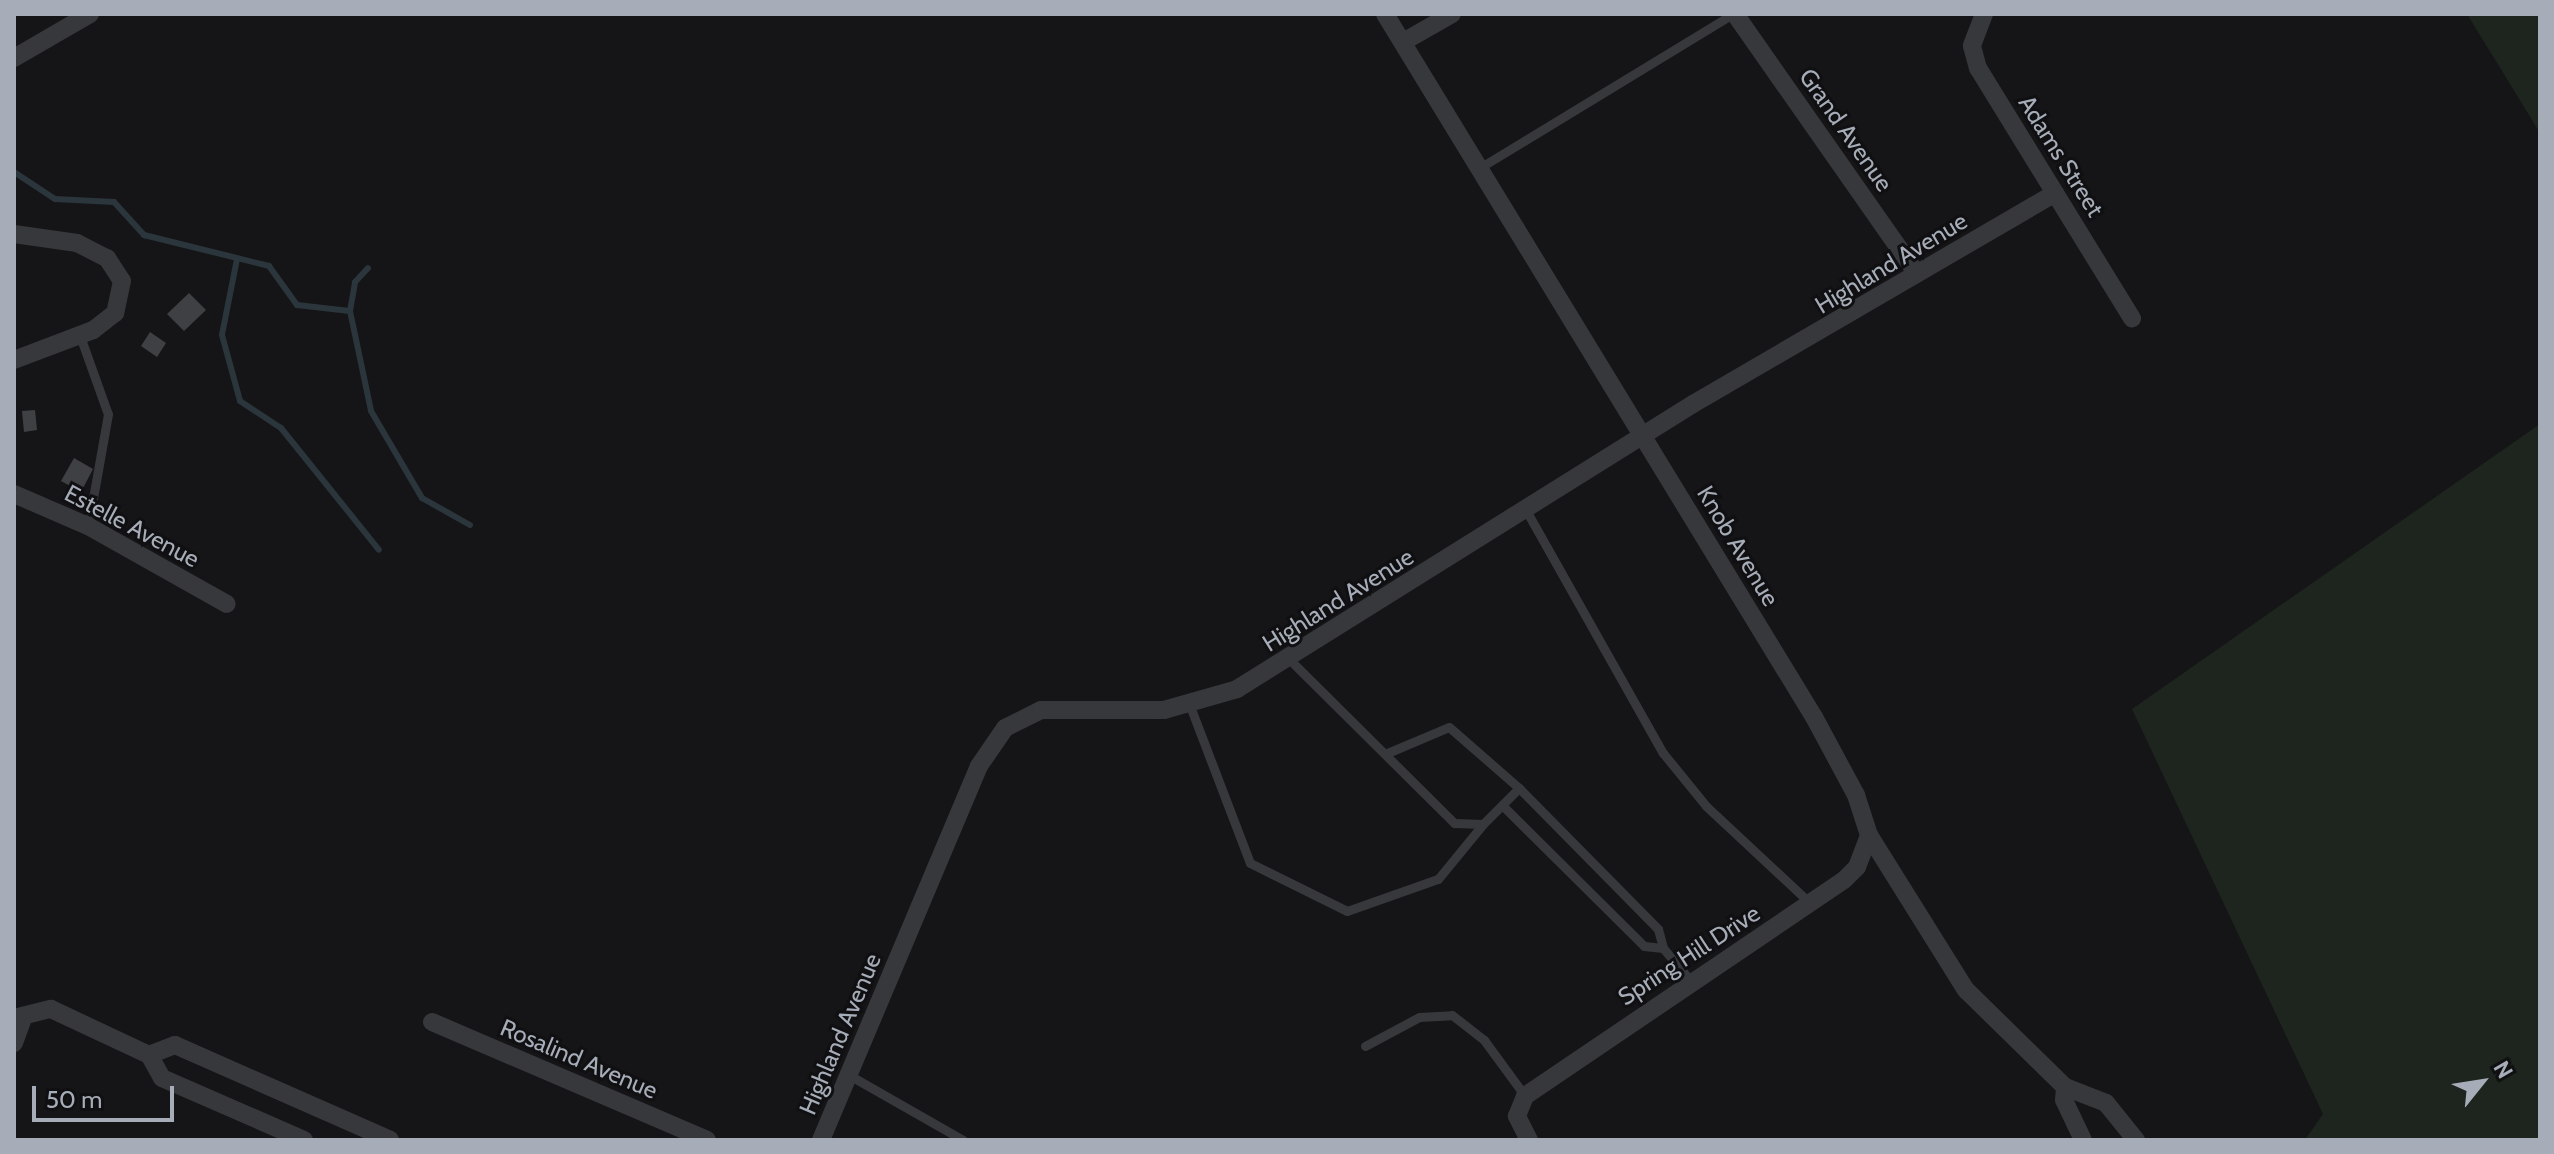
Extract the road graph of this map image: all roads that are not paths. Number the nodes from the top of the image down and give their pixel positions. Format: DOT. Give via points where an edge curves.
graph roads {
  1 [pos="90,14"];
  2 [pos="1385,14"];
  3 [pos="1452,14"];
  4 [pos="1734,14"];
  5 [pos="1984,14"];
  6 [pos="1403,42"];
  7 [pos="14,58"];
  8 [pos="1481,167"];
  9 [pos="2055,193"];
  10 [pos="14,234"];
  11 [pos="1917,274"];
  12 [pos="2132,318"];
  13 [pos="80,336"];
  14 [pos="14,360"];
  15 [pos="1643,436"];
  16 [pos="14,494"];
  17 [pos="1527,512"];
  18 [pos="88,526"];
  19 [pos="227,604"];
  20 [pos="1289,659"];
  21 [pos="1190,706"];
  22 [pos="1385,754"];
  23 [pos="1519,788"];
  24 [pos="1502,805"];
  25 [pos="1483,824"];
  26 [pos="1869,835"];
  27 [pos="1811,904"];
  28 [pos="1663,948"];
  29 [pos="1691,981"];
  30 [pos="18,1019"];
  31 [pos="432,1022"];
  32 [pos="14,1043"];
  33 [pos="1365,1046"];
  34 [pos="149,1055"];
  35 [pos="849,1075"];
  36 [pos="2065,1087"];
  37 [pos="1522,1100"];
  38 [pos="304,1140"];
  39 [pos="390,1140"];
  40 [pos="707,1140"];
  41 [pos="821,1140"];
  42 [pos="962,1140"];
  43 [pos="1529,1140"];
  44 [pos="2083,1140"];
  45 [pos="2136,1140"];
  1 -- 7 [label="street"];
  2 -- 6 [label="street, Knob Avenue"];
  3 -- 6 [label="street"];
  4 -- 8 [label="lane"];
  4 -- 11 [label="street, Grand Avenue"];
  5 -- 9 [label="street, Adams Street" via="1972,46 1978,68"];
  6 -- 8 [label="street, Knob Avenue"];
  8 -- 15 [label="street, Knob Avenue"];
  9 -- 11 [label="street, Highland Avenue"];
  9 -- 12 [label="street, Adams Street"];
  10 -- 13 [label="street" via="77,243 107,258 122,281 115,313"];
  11 -- 15 [label="street, Highland Avenue"];
  13 -- 14 [label="street"];
  13 -- 18 [label="lane" via="108,414"];
  15 -- 17 [label="street, Highland Avenue"];
  15 -- 26 [label="street, Knob Avenue" via="1822,730 1856,795"];
  16 -- 18 [label="street, Estelle Avenue"];
  17 -- 20 [label="street, Highland Avenue"];
  17 -- 27 [label="lane" via="1663,753 1706,806"];
  18 -- 19 [label="street, Estelle Avenue"];
  20 -- 21 [label="street, Highland Avenue"];
  20 -- 22 [label="lane"];
  21 -- 25 [label="lane" via="1250,863 1347,911 1438,879"];
  21 -- 35 [label="street, Highland Avenue" via="1062,707 1005,728 979,766"];
  22 -- 23 [label="lane" via="1449,727"];
  22 -- 25 [label="lane" via="1454,823"];
  23 -- 24 [label="lane"];
  23 -- 28 [label="lane" via="1658,929"];
  24 -- 25 [label="lane"];
  24 -- 28 [label="lane" via="1644,946"];
  26 -- 27 [label="street, Spring Hill Drive" via="1857,867"];
  26 -- 36 [label="street, Knob Avenue" via="1966,990"];
  27 -- 29 [label="street, Spring Hill Drive"];
  28 -- 29 [label="lane"];
  29 -- 37 [label="street, Spring Hill Drive"];
  30 -- 32 [label="street"];
  30 -- 34 [label="street" via="51,1009"];
  31 -- 40 [label="street, Rosalind Avenue"];
  33 -- 37 [label="lane" via="1419,1017 1452,1015 1484,1040"];
  34 -- 38 [label="street" via="162,1078"];
  34 -- 39 [label="street" via="164,1044 175,1045"];
  35 -- 41 [label="street, Highland Avenue"];
  35 -- 42 [label="lane"];
  36 -- 44 [label="street, Knob Avenue" via="2064,1100"];
  36 -- 45 [label="street, Knob Avenue" via="2106,1103"];
  37 -- 43 [label="street" via="1517,1116"];
}
